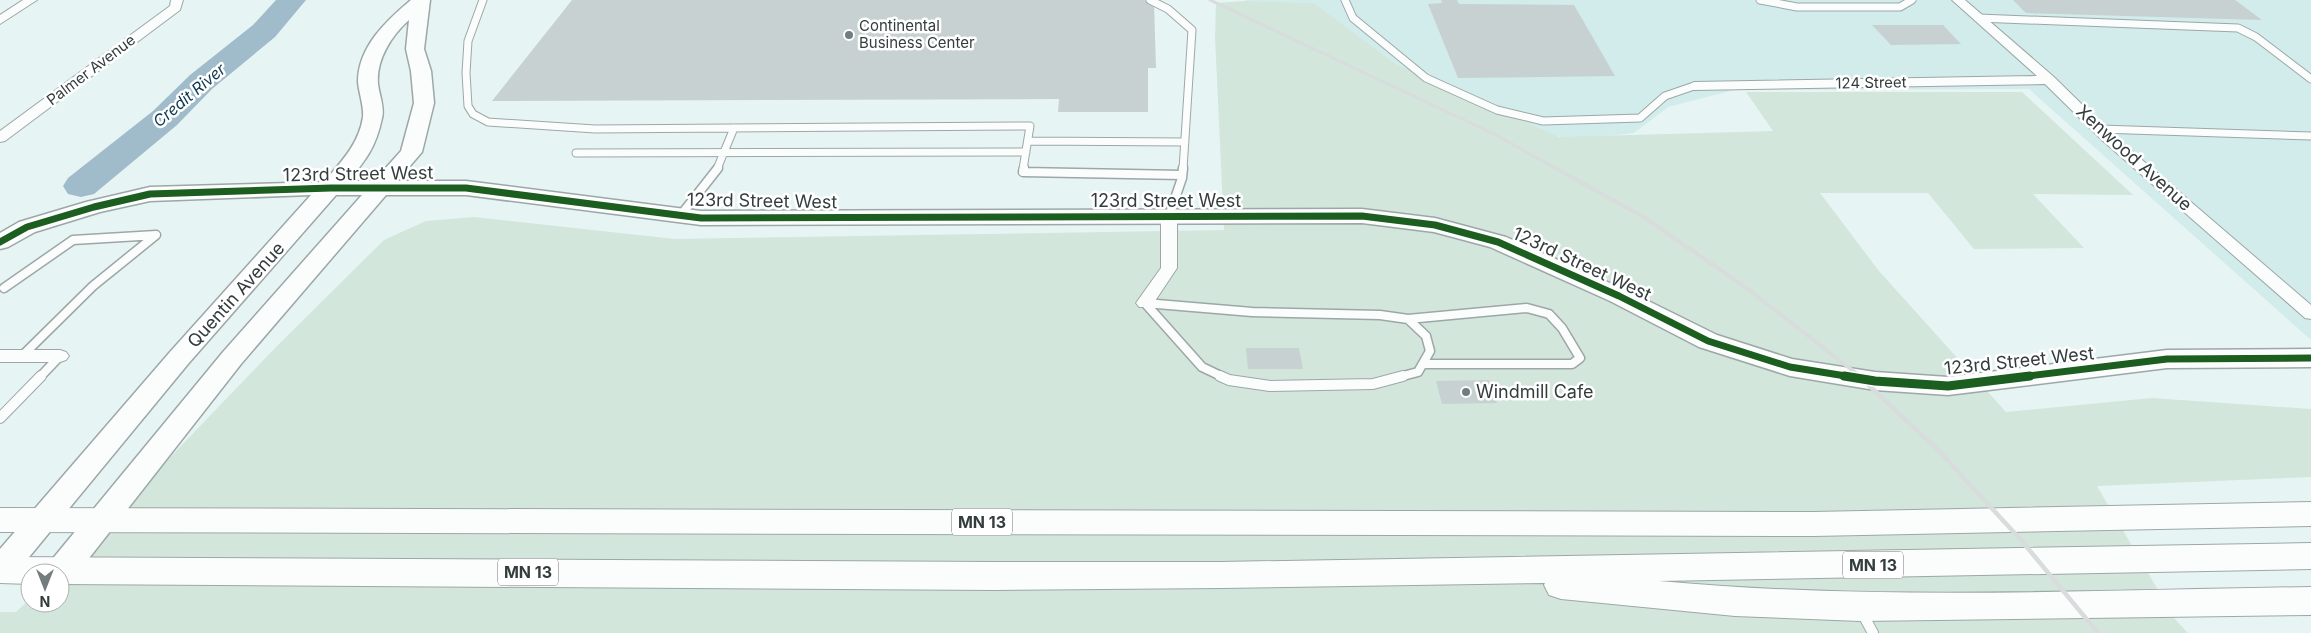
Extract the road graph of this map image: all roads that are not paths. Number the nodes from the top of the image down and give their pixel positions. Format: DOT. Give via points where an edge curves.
graph roads {
  1 [pos="30,0"];
  2 [pos="177,0"];
  3 [pos="420,0"];
  4 [pos="483,0"];
  5 [pos="1150,0"];
  6 [pos="1345,0"];
  7 [pos="1760,0"];
  8 [pos="1912,0"];
  9 [pos="1958,0"];
  10 [pos="1978,18"];
  11 [pos="0,20"];
  12 [pos="2311,79"];
  13 [pos="2049,80"];
  14 [pos="1694,86"];
  15 [pos="734,128"];
  16 [pos="2100,130"];
  17 [pos="2311,136"];
  18 [pos="0,138"];
  19 [pos="1028,142"];
  20 [pos="1185,142"];
  21 [pos="1026,152"];
  22 [pos="576,153"];
  23 [pos="724,153"];
  24 [pos="1182,175"];
  25 [pos="331,188"];
  26 [pos="379,188"];
  27 [pos="681,215"];
  28 [pos="1169,216"];
  29 [pos="0,242"];
  30 [pos="4,288"];
  31 [pos="1145,303"];
  32 [pos="2311,314"];
  33 [pos="1408,319"];
  34 [pos="0,356"];
  35 [pos="22,356"];
  36 [pos="60,356"];
  37 [pos="2311,358"];
  38 [pos="1423,364"];
  39 [pos="0,418"];
  40 [pos="2311,514"];
  41 [pos="0,520"];
  42 [pos="41,520"];
  43 [pos="100,520"];
  44 [pos="2311,556"];
  45 [pos="67,563"];
  46 [pos="0,570"];
  47 [pos="20,570"];
  48 [pos="70,571"];
  49 [pos="1436,572"];
  50 [pos="2311,601"];
  51 [pos="1866,620"];
  1 -- 11 [label="street"];
  2 -- 18 [label="street, Palmer Avenue" via="176,7"];
  3 -- 25 [label="street, Quentin Avenue" via="388,28 374,54 368,81 370,126 361,153"];
  3 -- 26 [label="street, Quentin Avenue" via="415,49 424,103 410,152"];
  4 -- 15 [label="lane" via="468,41 466,73 468,106 473,114 488,122 595,129"];
  5 -- 20 [label="lane" via="1192,30"];
  6 -- 14 [label="lane" via="1353,18 1426,78 1497,110 1525,117 1543,121 1640,118 1665,96"];
  7 -- 8 [label="lane" via="1797,7 1900,7"];
  9 -- 10 [label="street, Xenwood Avenue"];
  10 -- 12 [label="lane" via="2238,28 2256,37"];
  10 -- 13 [label="street, Xenwood Avenue"];
  13 -- 14 [label="street, 124 Street"];
  13 -- 16 [label="street, Xenwood Avenue"];
  15 -- 19 [label="lane" via="1030,126"];
  15 -- 23 [label="lane"];
  16 -- 17 [label="lane"];
  16 -- 32 [label="street, Xenwood Avenue"];
  19 -- 20 [label="lane"];
  19 -- 21 [label="lane"];
  20 -- 24 [label="lane"];
  21 -- 23 [label="lane"];
  21 -- 24 [label="lane" via="1023,172"];
  22 -- 23 [label="lane"];
  23 -- 27 [label="lane" via="718,168"];
  24 -- 28 [label="lane"];
  25 -- 26 [label="street, 123rd Street West"];
  25 -- 29 [label="street, 123rd Street West" via="150,194 27,227"];
  25 -- 42 [label="street, Quentin Avenue"];
  26 -- 27 [label="street, 123rd Street West" via="466,188"];
  26 -- 43 [label="street, Quentin Avenue" via="232,358"];
  27 -- 28 [label="street, 123rd Street West" via="701,218"];
  28 -- 31 [label="street" via="1169,268"];
  28 -- 37 [label="street, 123rd Street West" via="1362,216 1435,226 1498,242 1708,341 1790,366 1875,380 1948,386 2167,359"];
  30 -- 35 [label="lane" via="73,240 156,235 93,286"];
  31 -- 33 [label="lane"];
  31 -- 38 [label="lane" via="1202,367 1230,380 1270,386 1373,384 1418,372"];
  33 -- 38 [label="lane" via="1426,336 1430,351"];
  33 -- 38 [label="lane" via="1527,308 1549,314 1562,328 1580,358 1572,364"];
  34 -- 35 [label="street"];
  35 -- 36 [label="street"];
  36 -- 39 [label="lane"];
  40 -- 43 [label="highway, MN 13" via="1813,524"];
  41 -- 42 [label="highway, MN 13"];
  42 -- 43 [label="highway, MN 13"];
  42 -- 46 [label="street, Quentin Avenue"];
  43 -- 45 [label="street, Quentin Avenue"];
  44 -- 49 [label="highway, MN 13"];
  46 -- 47 [label="highway, MN 13"];
  48 -- 49 [label="highway, MN 13" via="995,576"];
  49 -- 51 [label="highway" via="1735,602"];
  50 -- 51 [label="highway"];
}
